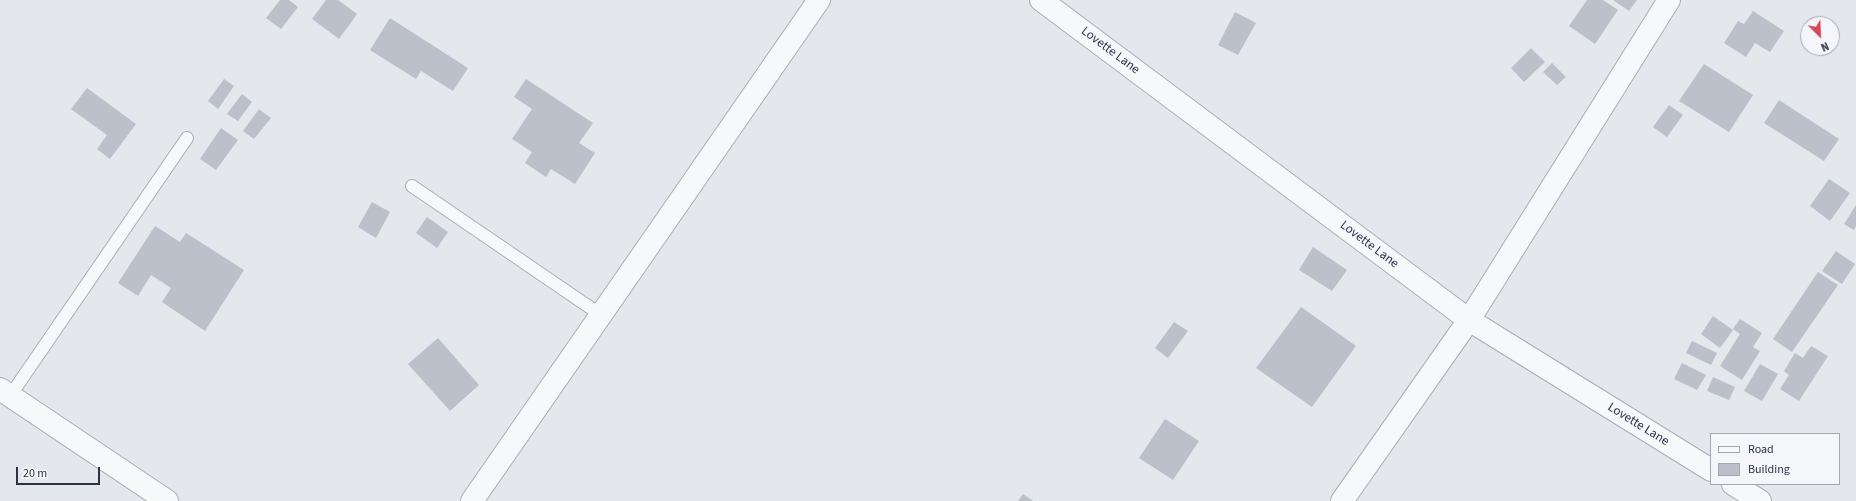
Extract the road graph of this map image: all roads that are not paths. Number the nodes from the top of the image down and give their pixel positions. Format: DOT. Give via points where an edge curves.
graph roads {
  1 [pos="819,0"];
  2 [pos="1041,0"];
  3 [pos="1669,0"];
  4 [pos="187,138"];
  5 [pos="412,186"];
  6 [pos="601,315"];
  7 [pos="1470,320"];
  8 [pos="5,392"];
  9 [pos="1710,469"];
  10 [pos="1735,485"];
  11 [pos="167,501"];
  12 [pos="472,501"];
  13 [pos="1342,501"];
  14 [pos="1760,501"];
  1 -- 6 [label="street"];
  2 -- 7 [label="street, Lovette Lane"];
  3 -- 7 [label="street"];
  4 -- 8 [label="lane"];
  5 -- 6 [label="lane"];
  6 -- 12 [label="street"];
  7 -- 9 [label="street, Lovette Lane"];
  7 -- 13 [label="street"];
  8 -- 11 [label="street"];
  10 -- 14 [label="street"];
}
